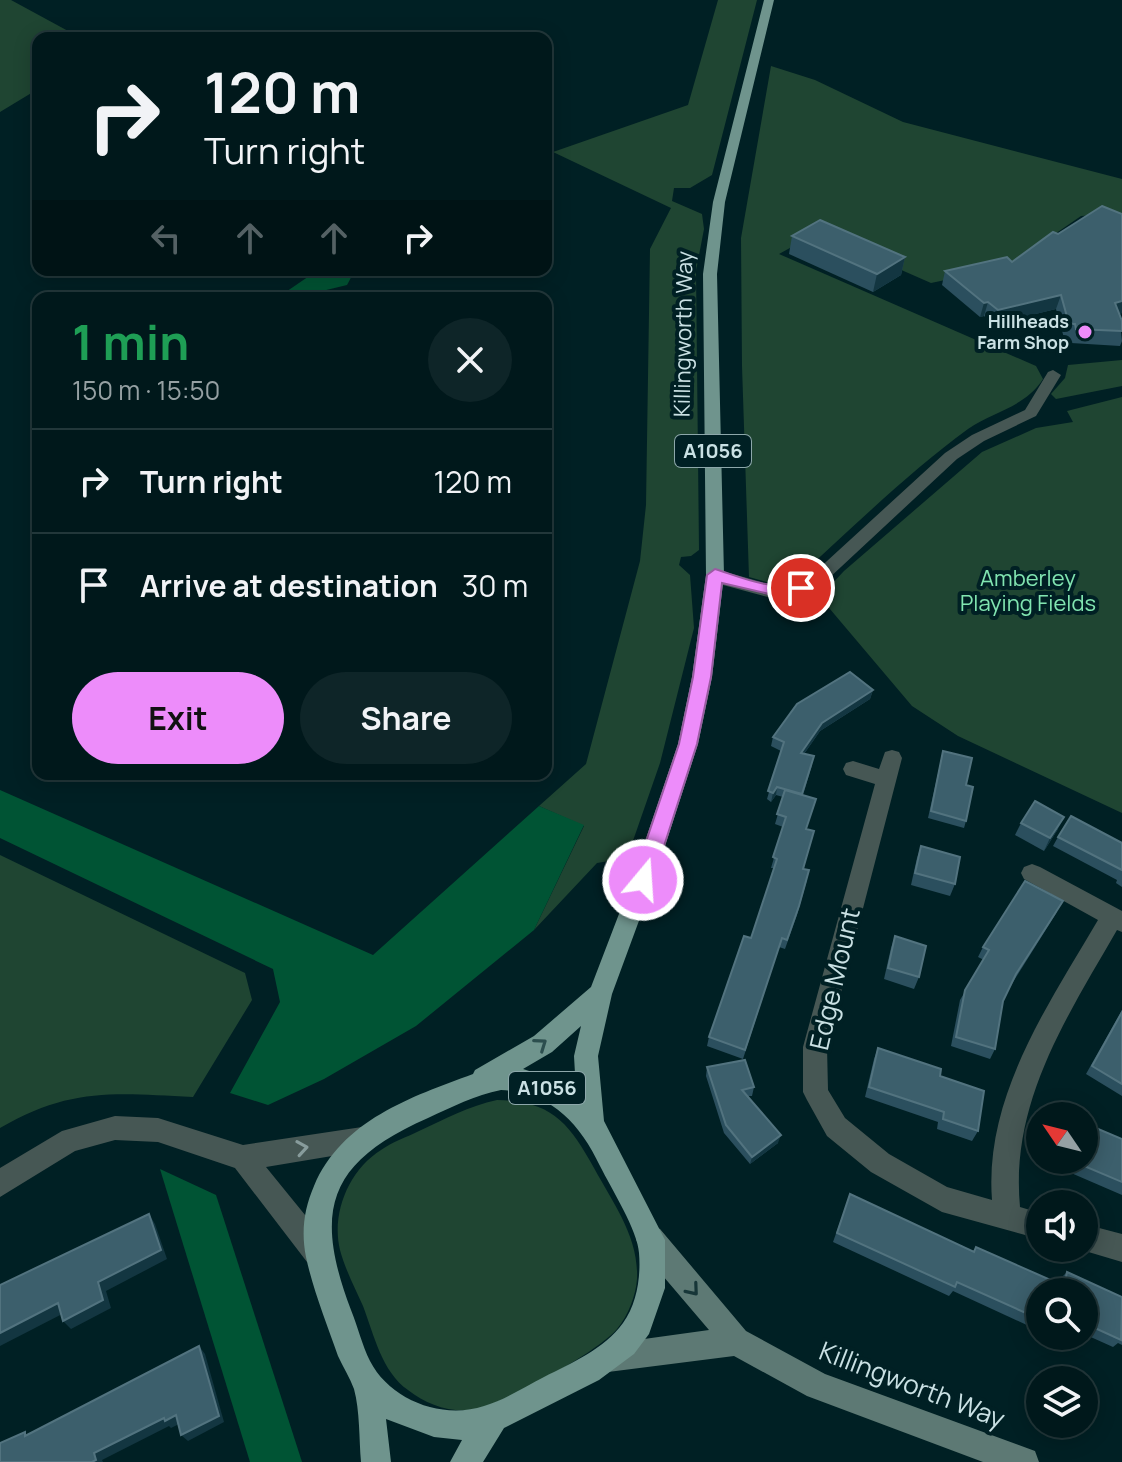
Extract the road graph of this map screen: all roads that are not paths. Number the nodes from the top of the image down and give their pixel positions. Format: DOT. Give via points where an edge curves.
graph roads {
  1 [pos="769,0"];
  2 [pos="1053,375"];
  3 [pos="715,575"];
  4 [pos="853,769"];
  5 [pos="1032,873"];
  6 [pos="1117,920"];
  7 [pos="600,994"];
  8 [pos="475,1083"];
  9 [pos="591,1123"];
  10 [pos="362,1139"];
  11 [pos="243,1158"];
  12 [pos="0,1184"];
  13 [pos="1007,1217"];
  14 [pos="1026,1222"];
  15 [pos="650,1239"];
  16 [pos="1098,1242"];
  17 [pos="1122,1248"];
  18 [pos="317,1252"];
  19 [pos="736,1341"];
  20 [pos="608,1358"];
  21 [pos="368,1386"];
  22 [pos="493,1420"];
  23 [pos="376,1462"];
  24 [pos="465,1462"];
  25 [pos="1024,1462"];
  1 -- 3 [label="main road, Killingworth Way / A1056" via="719,202 710,274"];
  2 -- 3 [label="street" via="1031,413 951,456 821,576 801,588 777,591"];
  3 -- 7 [label="main road, Killingworth Way / A1056" via="688,744"];
  4 -- 13 [label="street, Edge Mount" via="889,768 815,1047 816,1092 836,1127 880,1163 942,1199"];
  5 -- 6 [label="street"];
  6 -- 13 [label="street" via="1052,1020 1022,1085 1004,1157"];
  8 -- 7 [label="main road, Killingworth Way / A1056, one-way" via="543,1044"];
  7 -- 9 [label="main road, Killingworth Way / A1056" via="586,1056"];
  8 -- 9 [label="main road, Killingworth Way / A1056" via="525,1079 571,1102"];
  8 -- 10 [label="main road, Killingworth Way / A1056"];
  9 -- 15 [label="main road, Killingworth Way / A1056"];
  11 -- 10 [label="street, one-way"];
  10 -- 18 [label="main road, Killingworth Way / A1056" via="325,1192 317,1221"];
  11 -- 12 [label="street" via="158,1130 115,1128 71,1140"];
  11 -- 18 [label="street"];
  13 -- 14 [label="street, Edge Mount"];
  15 -- 19 [label="street, Killingworth Way, one-way"];
  15 -- 20 [label="main road, Killingworth Way / A1056" via="652,1272 646,1304 634,1332"];
  16 -- 17 [label="street"];
  18 -- 21 [label="main road, Killingworth Way / A1056"];
  19 -- 20 [label="street, Killingworth Way"];
  19 -- 25 [label="street, Killingworth Way" via="817,1386"];
  20 -- 22 [label="main road, Killingworth Way / A1056"];
  21 -- 22 [label="main road, Killingworth Way / A1056" via="385,1403 443,1427"];
  21 -- 23 [label="main road, Killingworth Way / A1056"];
  22 -- 24 [label="main road, Killingworth Way / A1056"];
}
